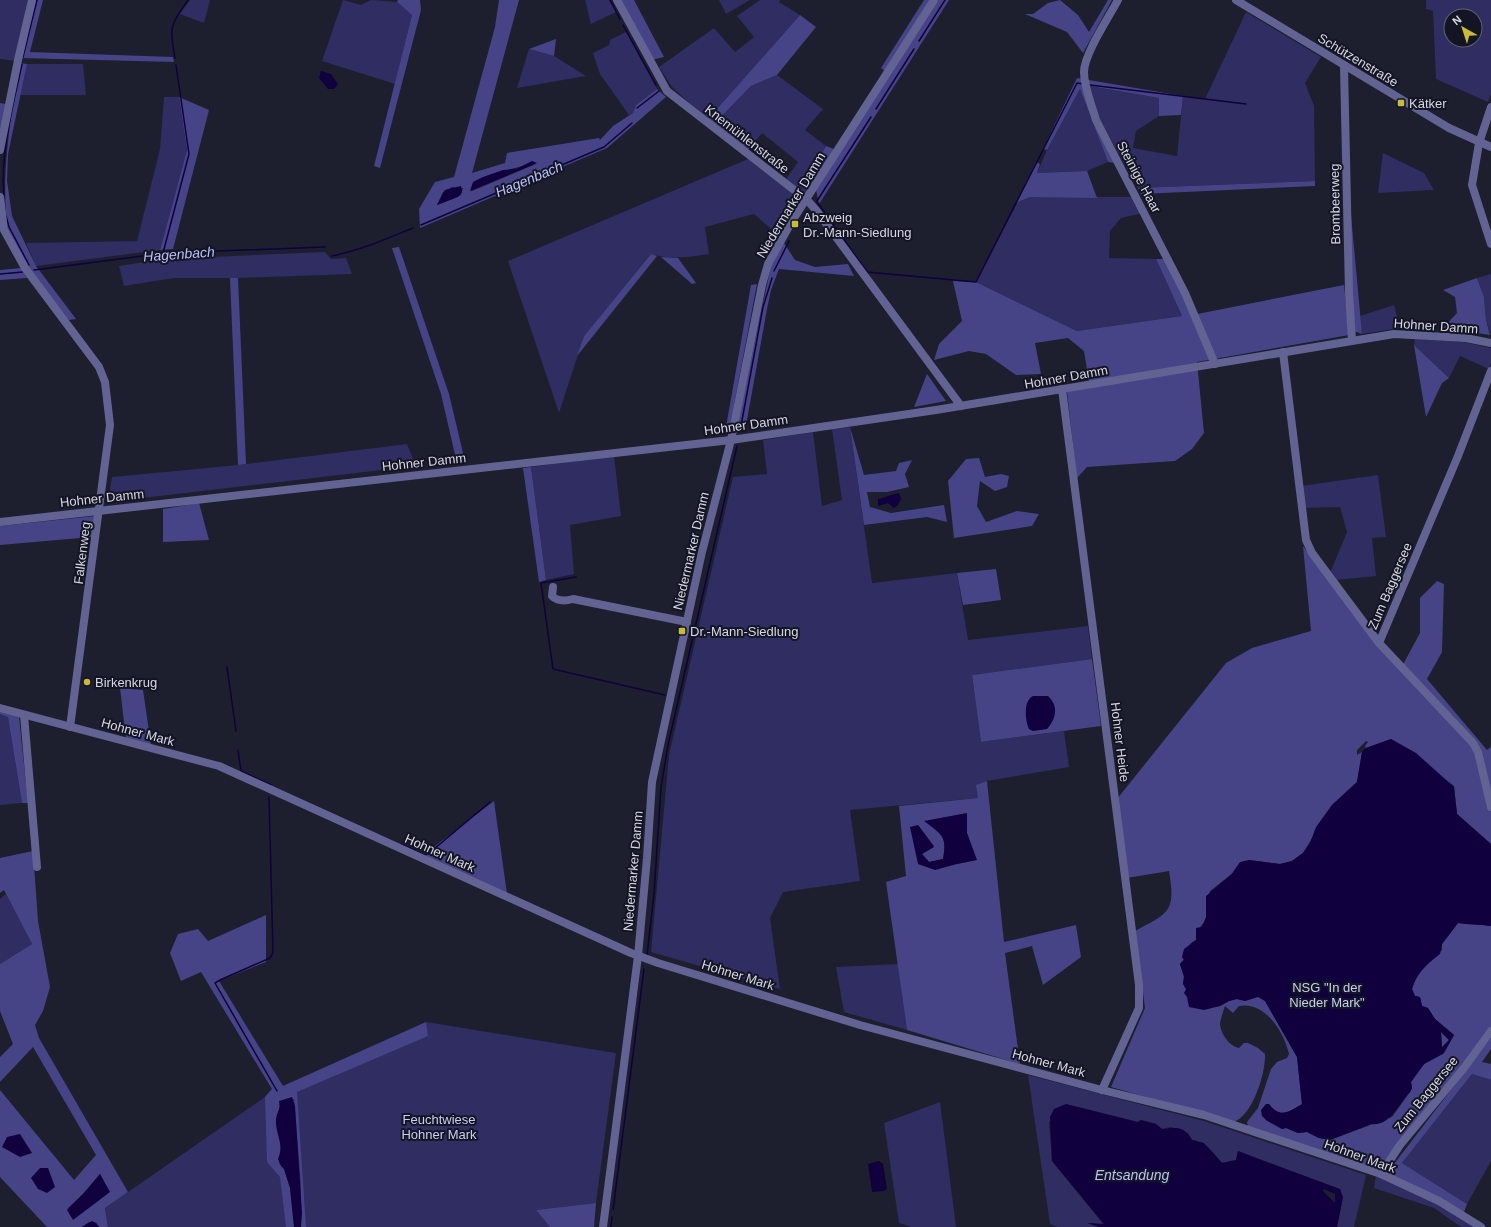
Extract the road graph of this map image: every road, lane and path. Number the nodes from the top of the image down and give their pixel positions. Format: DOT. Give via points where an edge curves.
graph roads {
  1 [pos="32,0"];
  2 [pos="617,0"];
  3 [pos="934,0"];
  4 [pos="1118,0"];
  5 [pos="1236,0"];
  6 [pos="1344,67"];
  7 [pos="1491,107"];
  8 [pos="1479,142"];
  9 [pos="1491,147"];
  10 [pos="0,150"];
  11 [pos="0,197"];
  12 [pos="807,200"];
  13 [pos="1487,219"];
  14 [pos="1491,244"];
  15 [pos="1352,340"];
  16 [pos="1491,343"];
  17 [pos="1283,352"];
  18 [pos="1215,364"];
  19 [pos="1491,372"];
  20 [pos="1062,390"];
  21 [pos="960,406"];
  22 [pos="731,440"];
  23 [pos="100,510"];
  24 [pos="0,522"];
  25 [pos="553,587"];
  26 [pos="687,622"];
  27 [pos="1379,643"];
  28 [pos="0,708"];
  29 [pos="24,715"];
  30 [pos="70,727"];
  31 [pos="1491,807"];
  32 [pos="36,867"];
  33 [pos="638,956"];
  34 [pos="1491,1031"];
  35 [pos="1102,1090"];
  36 [pos="1381,1174"];
  37 [pos="603,1227"];
  38 [pos="1481,1227"];
  1 -- 10 [label="street"];
  2 -- 12 [label="street, Knemühlenstraße" via="667,91"];
  3 -- 12 [label="street, Niedermarker Damm"];
  4 -- 18 [label="street, Steinige Haar" via="1086,61 1084,73 1089,98 1096,120 1185,293"];
  5 -- 6 [label="street, Schützenstraße"];
  6 -- 8 [label="street, Schützenstraße" via="1449,128"];
  6 -- 15 [label="street, Brombeerweg"];
  7 -- 8 [label="street"];
  8 -- 9 [label="street, Schützenstraße"];
  8 -- 13 [label="street" via="1472,185"];
  11 -- 23 [label="street, Falkenweg" via="4,230 25,268 99,366 105,382 110,425"];
  12 -- 21 [label="street, Knemühlenstraße"];
  12 -- 22 [label="street, Niedermarker Damm" via="768,264"];
  13 -- 14 [label="street"];
  15 -- 16 [label="street, Hohner Damm" via="1394,334 1466,338"];
  15 -- 17 [label="street, Hohner Damm"];
  17 -- 18 [label="street, Hohner Damm"];
  17 -- 27 [label="street" via="1306,540 1312,553"];
  18 -- 20 [label="street, Hohner Damm"];
  19 -- 27 [label="street, Zum Baggersee"];
  20 -- 21 [label="street, Hohner Damm"];
  20 -- 35 [label="street, Hohner Heide" via="1139,985 1139,1008"];
  21 -- 22 [label="street, Hohner Damm"];
  22 -- 23 [label="street, Hohner Damm"];
  22 -- 26 [label="street, Niedermarker Damm"];
  23 -- 24 [label="street, Hohner Damm"];
  23 -- 30 [label="street, Falkenweg"];
  25 -- 26 [label="street" via="552,596 555,599 573,599"];
  26 -- 33 [label="street, Niedermarker Damm" via="652,782 648,858"];
  27 -- 31 [label="street, Zum Baggersee" via="1473,743 1478,752"];
  28 -- 29 [label="street, Hohner Mark"];
  29 -- 30 [label="street, Hohner Mark"];
  29 -- 32 [label="street"];
  30 -- 33 [label="street, Hohner Mark" via="219,766"];
  33 -- 35 [label="street, Hohner Mark" via="860,1024"];
  33 -- 37 [label="street, Niedermarker Damm"];
  34 -- 36 [label="street, Zum Baggersee" via="1400,1145"];
  35 -- 36 [label="street, Hohner Mark" via="1204,1115"];
  36 -- 38 [label="street, Hohner Mark" via="1439,1201"];
}
